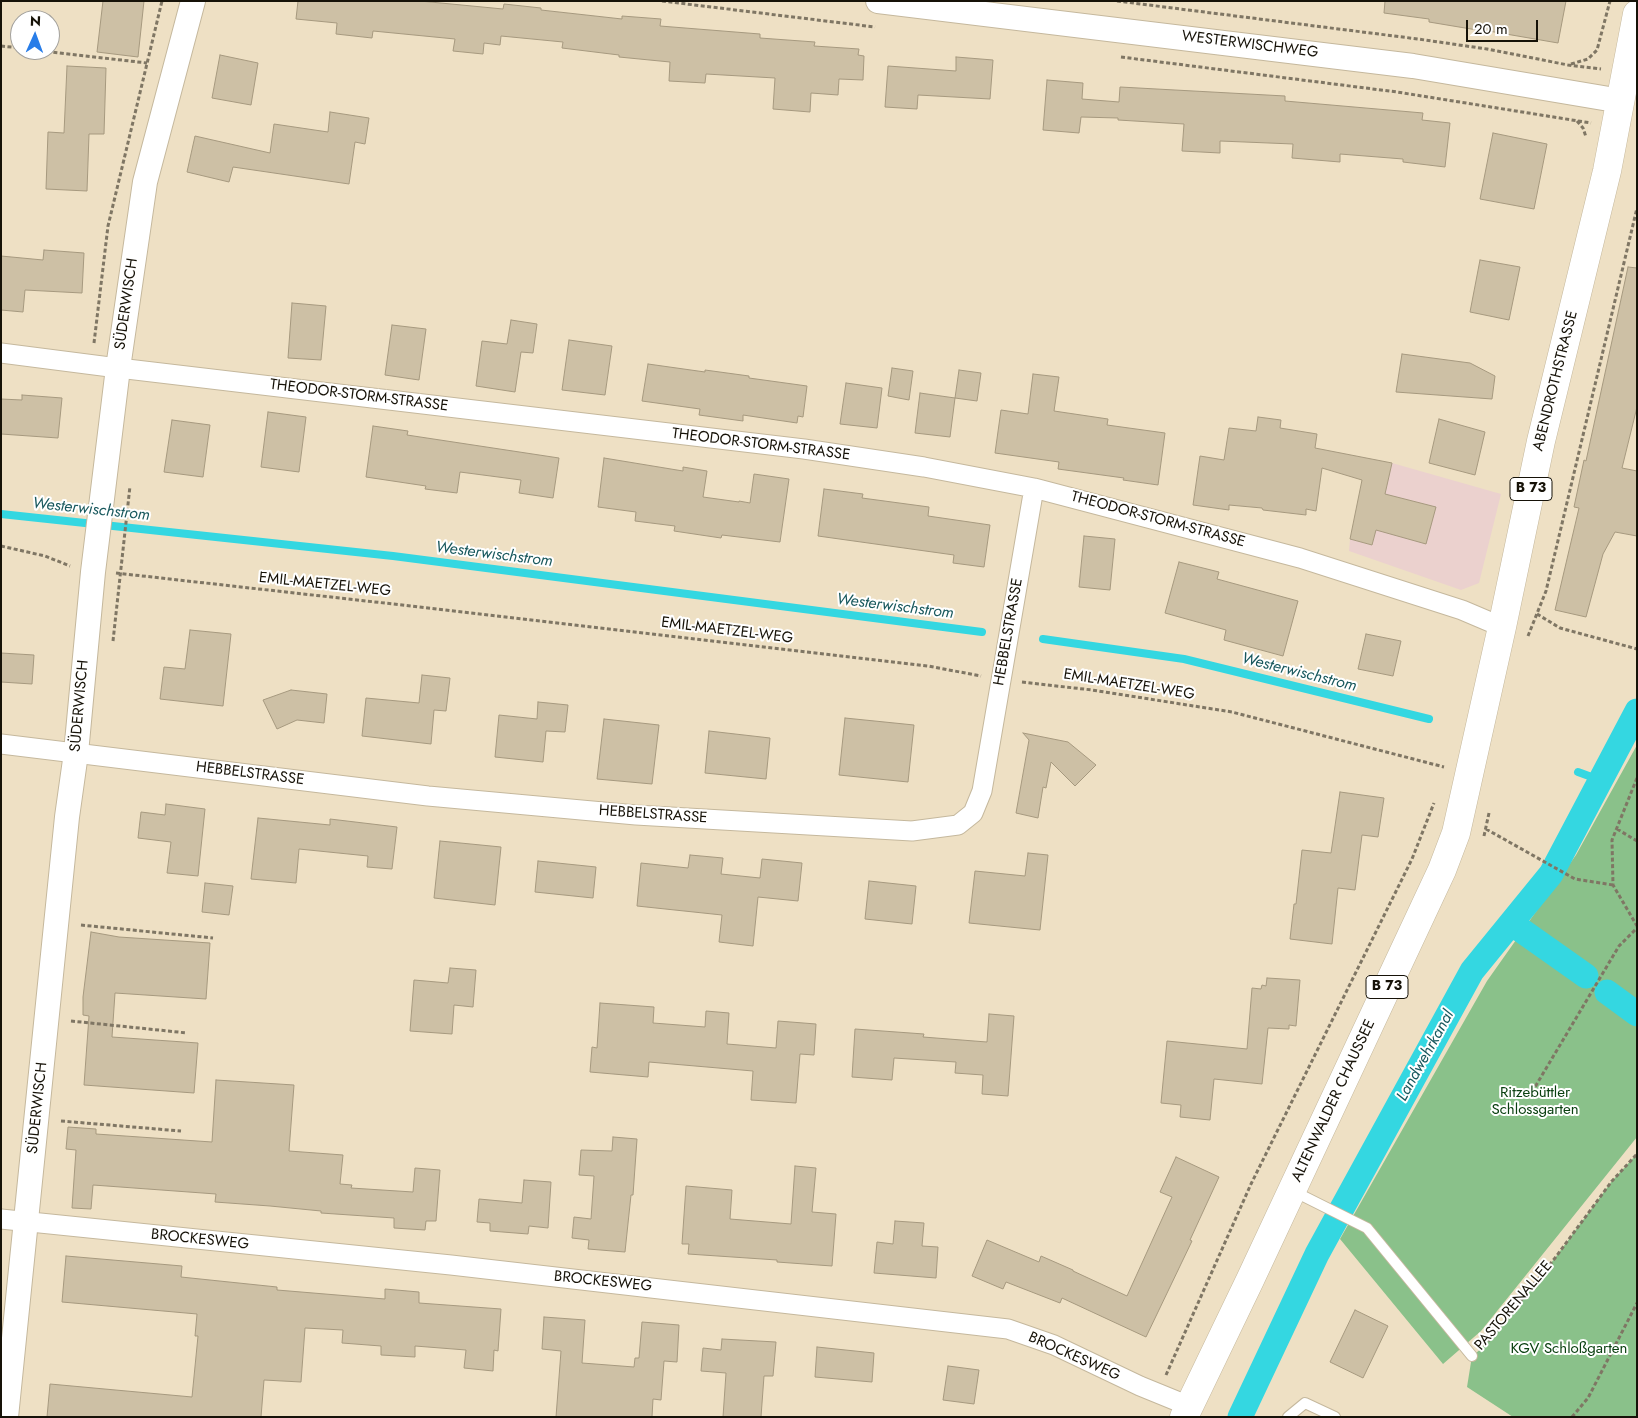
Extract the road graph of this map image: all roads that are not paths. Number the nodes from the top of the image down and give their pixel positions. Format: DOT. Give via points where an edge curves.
graph roads {
  1 [pos="193,1"];
  2 [pos="878,1"];
  3 [pos="1637,14"];
  4 [pos="1629,102"];
  5 [pos="1,353"];
  6 [pos="118,368"];
  7 [pos="1034,488"];
  8 [pos="1502,627"];
  9 [pos="1,744"];
  10 [pos="76,753"];
  11 [pos="1453,774"];
  12 [pos="1292,1190"];
  13 [pos="1,1220"];
  14 [pos="26,1222"];
  15 [pos="1472,1356"];
  16 [pos="1186,1412"];
  17 [pos="6,1417"];
  18 [pos="1288,1417"];
  19 [pos="1335,1417"];
  1 -- 6 [label="street, SÜDERWISCH" via="145,182"];
  2 -- 4 [label="street, WESTERWISCHWEG" via="1413,66"];
  3 -- 4 [label="main road, ABENDROTHSTRASSE / B 73"];
  4 -- 8 [label="main road, ABENDROTHSTRASSE / B 73" via="1607,171 1541,441"];
  5 -- 6 [label="street, THEODOR-STORM-STRASSE"];
  6 -- 7 [label="street, THEODOR-STORM-STRASSE" via="804,449"];
  6 -- 10 [label="street, SÜDERWISCH" via="96,541"];
  7 -- 8 [label="street, THEODOR-STORM-STRASSE" via="1300,558 1462,610"];
  7 -- 10 [label="street, HEBBELSTRASSE" via="982,791 973,813 958,825 912,831 636,815 428,796"];
  8 -- 11 [label="main road, ABENDROTHSTRASSE / B 73"];
  9 -- 10 [label="street, HEBBELSTRASSE"];
  10 -- 14 [label="street, SÜDERWISCH"];
  11 -- 12 [label="main road, ALTENWALDER CHAUSSEE / B 73" via="1456,833 1442,870"];
  12 -- 15 [label="lane, PASTORENALLEE" via="1367,1228"];
  12 -- 16 [label="main road, ALTENWALDER CHAUSSEE / B 73"];
  13 -- 14 [label="street, BROCKESWEG"];
  14 -- 16 [label="street, BROCKESWEG" via="452,1265 1008,1329 1054,1344 1158,1394"];
  14 -- 17 [label="street, SÜDERWISCH"];
  18 -- 19 [label="lane" via="1305,1403"];
}
